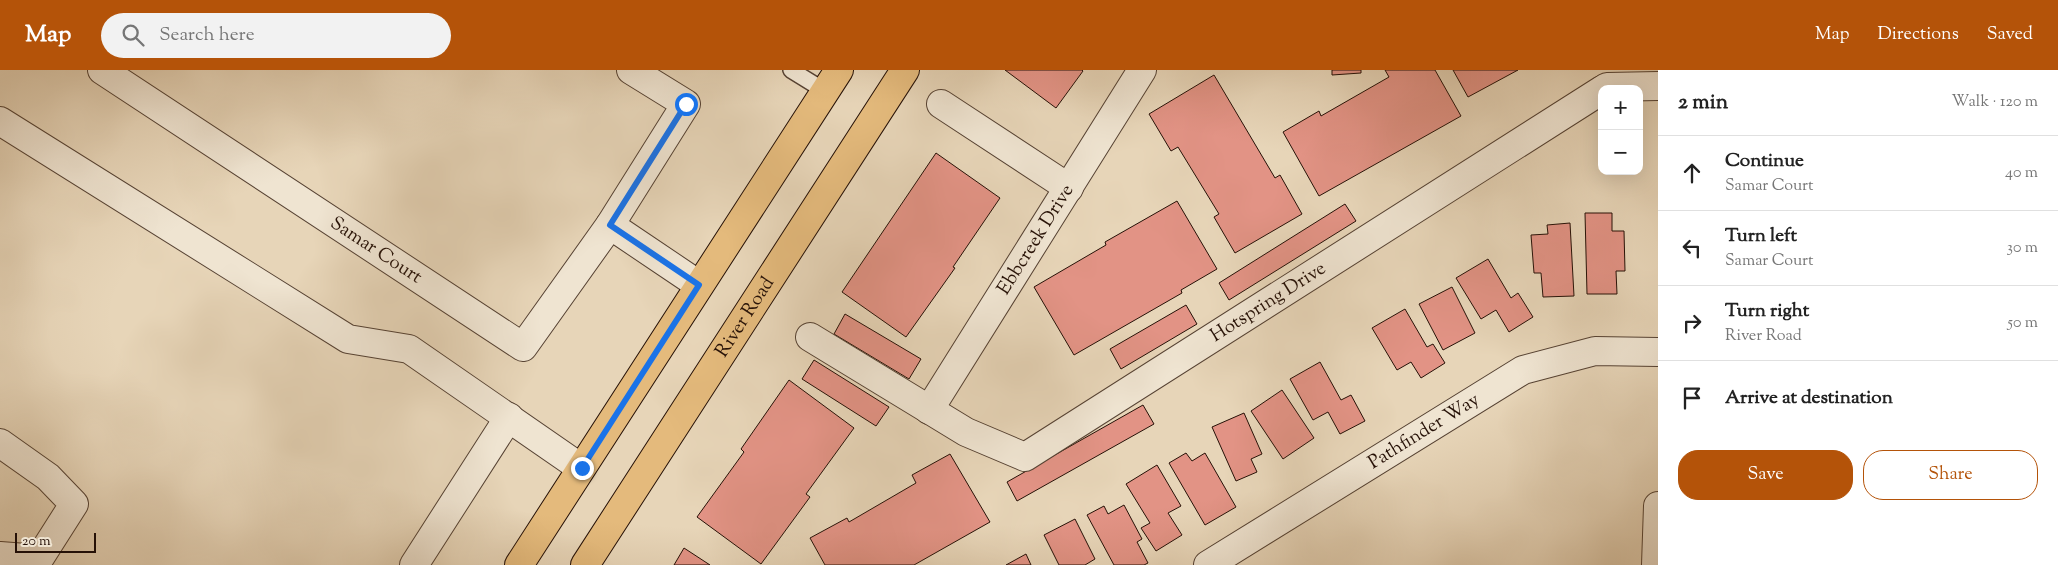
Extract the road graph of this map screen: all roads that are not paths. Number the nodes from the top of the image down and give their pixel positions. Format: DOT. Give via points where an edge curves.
graph roads {
  1 [pos="102,70"];
  2 [pos="630,70"];
  3 [pos="791,70"];
  4 [pos="905,70"];
  5 [pos="1142,70"];
  6 [pos="832,80"];
  7 [pos="1643,86"];
  8 [pos="1658,86"];
  9 [pos="1598,93"];
  10 [pos="941,104"];
  11 [pos="0,121"];
  12 [pos="1069,188"];
  13 [pos="610,225"];
  14 [pos="699,285"];
  15 [pos="810,337"];
  16 [pos="1658,352"];
  17 [pos="929,410"];
  18 [pos="509,417"];
  19 [pos="0,444"];
  20 [pos="582,468"];
  21 [pos="1658,506"];
  22 [pos="0,556"];
  23 [pos="414,565"];
  24 [pos="519,565"];
  25 [pos="585,565"];
  26 [pos="1208,565"];
  27 [pos="1656,565"];
  1 -- 13 [label="street, Samar Court" via="523,347"];
  2 -- 13 [label="street, Samar Court" via="686,104"];
  3 -- 6 [label="lane"];
  4 -- 25 [label="main road, River Road"];
  5 -- 12 [label="street, Ebbcreek Drive"];
  6 -- 14 [label="main road"];
  7 -- 8 [label="street, Hotspring Drive"];
  9 -- 17 [label="street, Hotspring Drive" via="1025,457 966,432"];
  10 -- 12 [label="street"];
  11 -- 18 [label="street" via="348,339 409,350"];
  12 -- 17 [label="street, Ebbcreek Drive"];
  13 -- 14 [label="street"];
  14 -- 20 [label="main road"];
  15 -- 17 [label="street"];
  16 -- 26 [label="street, Pathfinder Way" via="1595,351 1523,370"];
  18 -- 20 [label="street"];
  18 -- 23 [label="street"];
  19 -- 22 [label="street" via="48,477 74,504 39,558"];
  20 -- 24 [label="main road"];
  21 -- 27 [label="street"];
}
